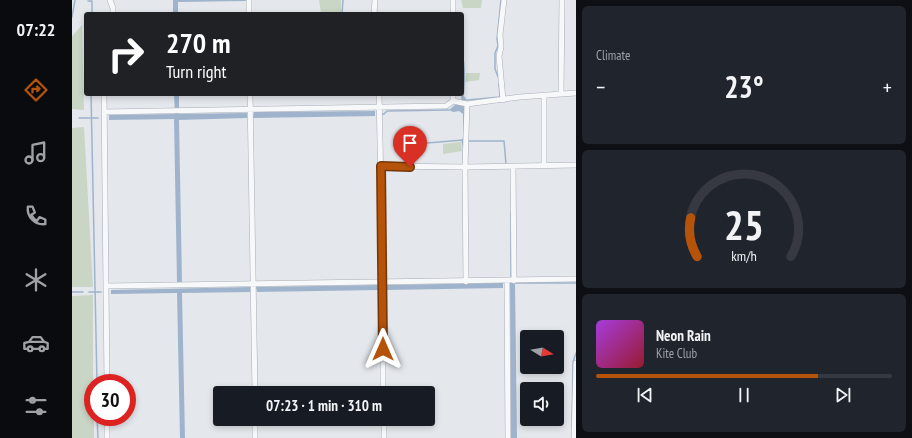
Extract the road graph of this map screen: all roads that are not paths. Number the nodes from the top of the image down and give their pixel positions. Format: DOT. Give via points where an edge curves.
graph roads {
  1 [pos="110,0"];
  2 [pos="249,0"];
  3 [pos="375,0"];
  4 [pos="453,0"];
  5 [pos="504,0"];
  6 [pos="562,0"];
  7 [pos="113,12"];
  8 [pos="249,12"];
  9 [pos="374,12"];
  10 [pos="453,12"];
  11 [pos="576,93"];
  12 [pos="561,94"];
  13 [pos="544,95"];
  14 [pos="104,96"];
  15 [pos="250,96"];
  16 [pos="379,96"];
  17 [pos="453,96"];
  18 [pos="453,100"];
  19 [pos="503,100"];
  20 [pos="467,104"];
  21 [pos="104,112"];
  22 [pos="379,112"];
  23 [pos="250,114"];
  24 [pos="576,165"];
  25 [pos="381,166"];
  26 [pos="544,166"];
  27 [pos="465,167"];
  28 [pos="513,167"];
  29 [pos="576,279"];
  30 [pos="514,280"];
  31 [pos="466,282"];
  32 [pos="507,284"];
  33 [pos="106,286"];
  34 [pos="383,286"];
  35 [pos="253,288"];
  36 [pos="576,363"];
  37 [pos="107,374"];
  38 [pos="255,386"];
  39 [pos="383,386"];
  40 [pos="107,426"];
  41 [pos="255,426"];
  42 [pos="384,426"];
  43 [pos="107,438"];
  44 [pos="255,438"];
  45 [pos="384,438"];
  46 [pos="508,438"];
  47 [pos="574,438"];
  1 -- 7 [label="street"];
  2 -- 8 [label="street"];
  3 -- 9 [label="street"];
  4 -- 10 [label="street"];
  5 -- 19 [label="street" via="499,56"];
  6 -- 12 [label="street"];
  11 -- 12 [label="street"];
  12 -- 13 [label="street"];
  13 -- 19 [label="street"];
  13 -- 26 [label="street"];
  14 -- 21 [label="street"];
  15 -- 23 [label="street"];
  16 -- 22 [label="street"];
  17 -- 18 [label="street"];
  18 -- 20 [label="street"];
  18 -- 22 [label="street" via="446,106"];
  19 -- 20 [label="street"];
  20 -- 27 [label="street"];
  21 -- 23 [label="street" via="180,110"];
  21 -- 33 [label="street"];
  22 -- 23 [label="street"];
  22 -- 25 [label="street"];
  23 -- 35 [label="street"];
  24 -- 26 [label="street"];
  25 -- 27 [label="street"];
  25 -- 34 [label="street"];
  26 -- 28 [label="street"];
  27 -- 28 [label="street"];
  27 -- 31 [label="street"];
  28 -- 30 [label="street"];
  29 -- 30 [label="street"];
  30 -- 32 [label="street"];
  31 -- 32 [label="street"];
  31 -- 34 [label="street"];
  32 -- 46 [label="street"];
  33 -- 35 [label="street"];
  33 -- 37 [label="street"];
  34 -- 35 [label="street"];
  34 -- 39 [label="street"];
  35 -- 38 [label="street"];
  36 -- 47 [label="street"];
  40 -- 43 [label="street"];
  41 -- 44 [label="street"];
  42 -- 45 [label="street"];
}
